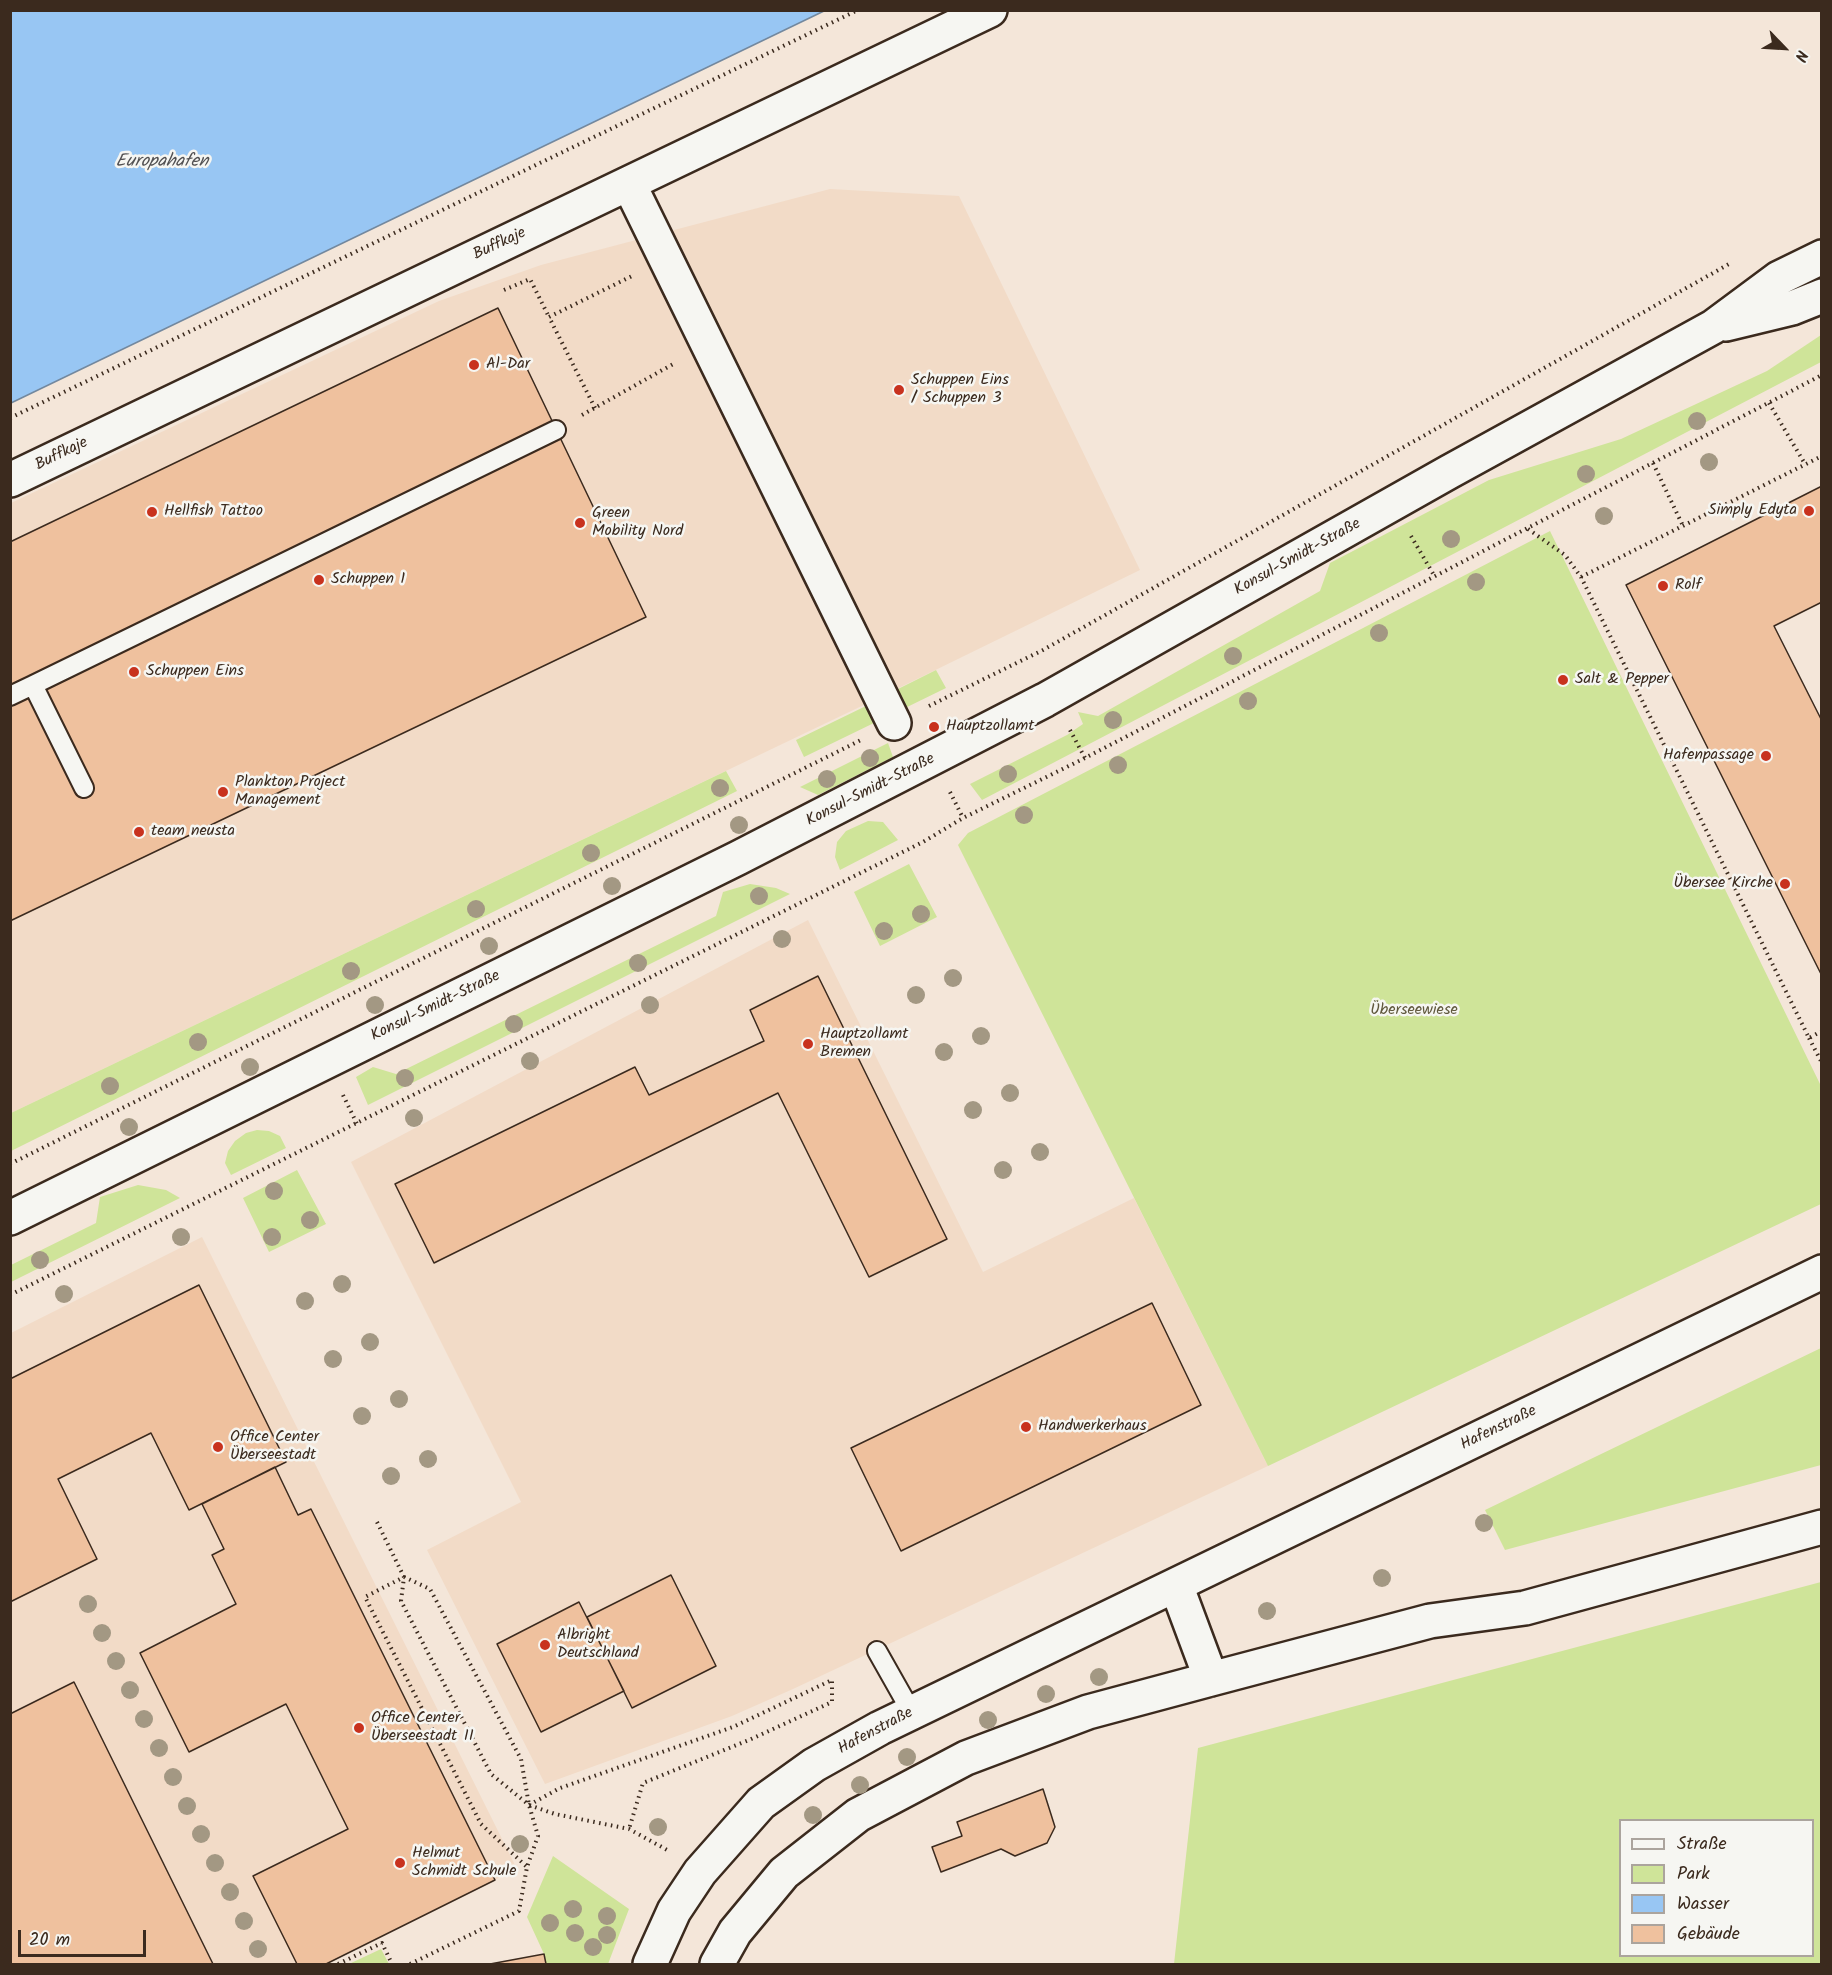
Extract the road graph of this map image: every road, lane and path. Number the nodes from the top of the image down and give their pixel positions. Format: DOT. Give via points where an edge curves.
graph roads {
  1 [pos="858,10"];
  2 [pos="990,10"];
  3 [pos="628,184"];
  4 [pos="1821,257"];
  5 [pos="1732,262"];
  6 [pos="626,279"];
  7 [pos="1821,296"];
  8 [pos="1713,327"];
  9 [pos="672,364"];
  10 [pos="1821,375"];
  11 [pos="1769,403"];
  12 [pos="595,408"];
  13 [pos="10,418"];
  14 [pos="556,430"];
  15 [pos="1821,456"];
  16 [pos="1653,463"];
  17 [pos="1805,464"];
  18 [pos="10,480"];
  19 [pos="1683,526"];
  20 [pos="1528,528"];
  21 [pos="1581,577"];
  22 [pos="33,685"];
  23 [pos="10,696"];
  24 [pos="894,723"];
  25 [pos="1067,724"];
  26 [pos="1085,758"];
  27 [pos="84,788"];
  28 [pos="1821,1031"];
  29 [pos="1809,1038"];
  30 [pos="1821,1063"];
  31 [pos="10,1164"];
  32 [pos="10,1218"];
  33 [pos="1821,1272"];
  34 [pos="10,1295"];
  35 [pos="377,1522"];
  36 [pos="1821,1527"];
  37 [pos="405,1577"];
  38 [pos="1176,1585"];
  39 [pos="877,1651"];
  40 [pos="1211,1679"];
  41 [pos="912,1713"];
  42 [pos="529,1805"];
  43 [pos="527,1867"];
  44 [pos="338,1965"];
  45 [pos="392,1965"];
  46 [pos="410,1965"];
  47 [pos="650,1965"];
  48 [pos="717,1965"];
  1 -- 13 [label="path"];
  2 -- 3 [label="street, Buffkaje"];
  3 -- 18 [label="street, Buffkaje"];
  3 -- 24 [label="street"];
  4 -- 8 [label="street, Konsul-Smidt-Straße" via="1779,278"];
  5 -- 24 [label="path" via="1043,650"];
  6 -- 12 [label="path" via="549,317"];
  7 -- 8 [label="street, Konsul-Smidt-Straße" via="1792,308"];
  8 -- 32 [label="street, Konsul-Smidt-Straße" via="961,745"];
  9 -- 12 [label="path"];
  10 -- 11 [label="path"];
  11 -- 16 [label="path"];
  11 -- 17 [label="path"];
  12 -- 14 [label="path"];
  14 -- 22 [label="lane"];
  15 -- 17 [label="path"];
  16 -- 19 [label="path"];
  16 -- 20 [label="path"];
  17 -- 19 [label="path"];
  19 -- 21 [label="path"];
  20 -- 21 [label="path" via="1565,555"];
  20 -- 26 [label="path"];
  21 -- 29 [label="path"];
  22 -- 23 [label="lane"];
  22 -- 27 [label="lane"];
  24 -- 31 [label="path"];
  25 -- 26 [label="path"];
  26 -- 34 [label="path" via="582,1013"];
  28 -- 29 [label="path"];
  29 -- 30 [label="path"];
  33 -- 38 [label="street, Hafenstraße"];
  35 -- 37 [label="path"];
  36 -- 40 [label="street" via="1525,1608 1430,1621"];
  37 -- 42 [label="path" via="430,1589 521,1759"];
  37 -- 42 [label="path" via="401,1600 491,1774"];
  37 -- 43 [label="path" via="365,1597 481,1824"];
  38 -- 40 [label="street"];
  38 -- 41 [label="street, Hafenstraße"];
  39 -- 41 [label="lane"];
  40 -- 48 [label="street" via="1088,1712 966,1758 858,1815 784,1873 735,1932"];
  41 -- 47 [label="street, Hafenstraße" via="814,1765 761,1803 700,1872 674,1911"];
  42 -- 42 [label="path" via="629,1829 643,1783 832,1702 832,1680 734,1727 560,1788"];
  42 -- 43 [label="path" via="538,1836"];
  43 -- 46 [label="path" via="519,1911"];
  44 -- 45 [label="path" via="382,1943"];
}
